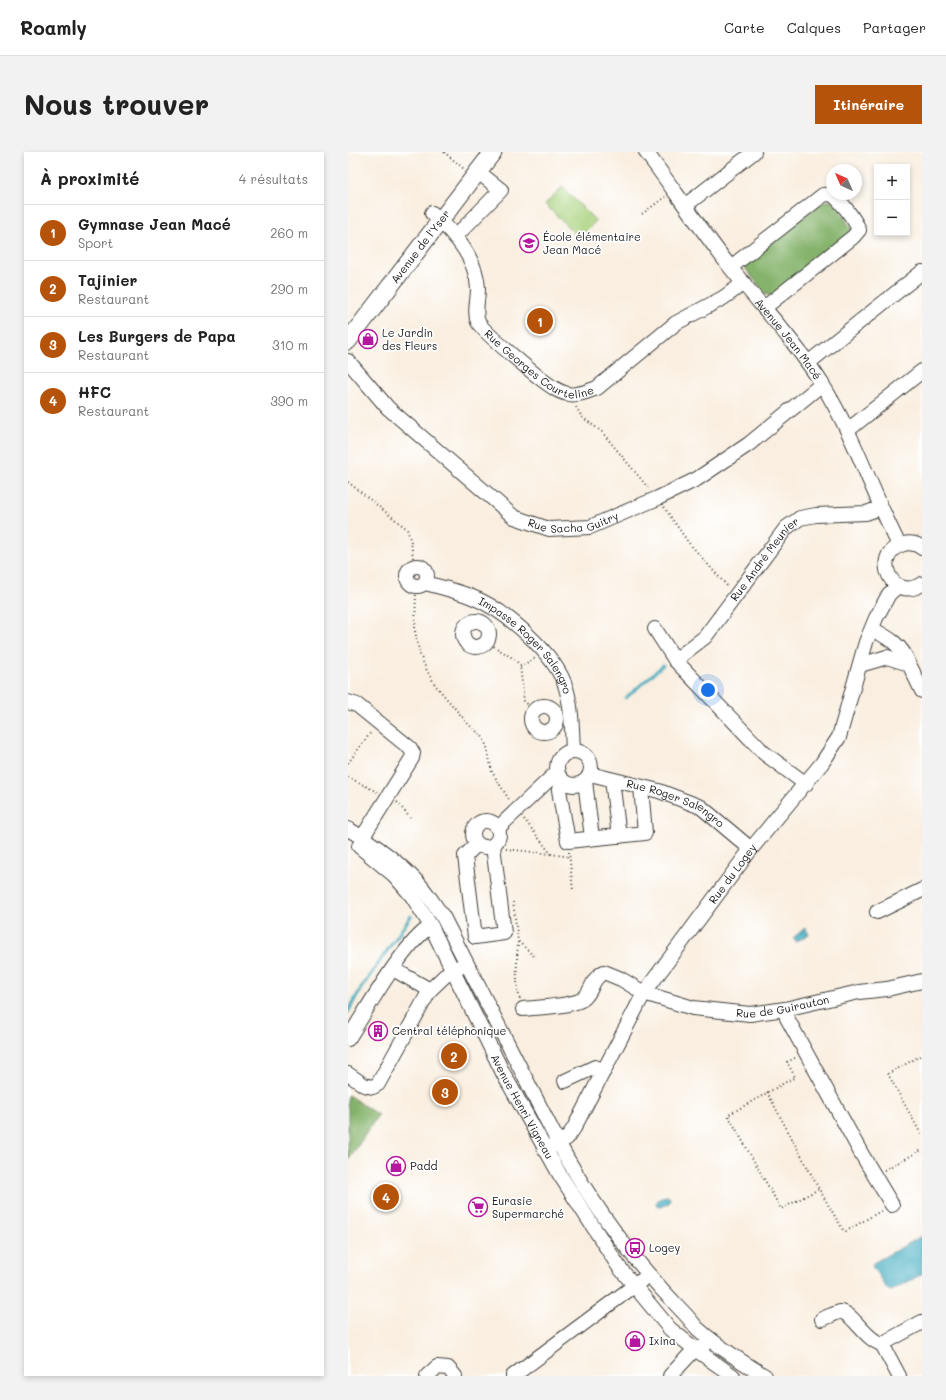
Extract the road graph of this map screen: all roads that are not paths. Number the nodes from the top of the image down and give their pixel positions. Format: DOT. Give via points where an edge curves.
graph roads {
  1 [pos="479,152"];
  2 [pos="493,152"];
  3 [pos="646,152"];
  4 [pos="754,152"];
  5 [pos="471,170"];
  6 [pos="686,206"];
  7 [pos="436,216"];
  8 [pos="455,237"];
  9 [pos="731,267"];
  10 [pos="922,272"];
  11 [pos="744,284"];
  12 [pos="367,308"];
  13 [pos="764,308"];
  14 [pos="348,325"];
  15 [pos="348,341"];
  16 [pos="348,361"];
  17 [pos="808,363"];
  18 [pos="922,371"];
  19 [pos="822,384"];
  20 [pos="848,430"];
  21 [pos="880,508"];
  22 [pos="899,545"];
  23 [pos="922,548"];
  24 [pos="414,566"];
  25 [pos="922,584"];
  26 [pos="898,586"];
  27 [pos="491,607"];
  28 [pos="483,623"];
  29 [pos="655,629"];
  30 [pos="872,629"];
  31 [pos="675,660"];
  32 [pos="909,664"];
  33 [pos="860,665"];
  34 [pos="922,691"];
  35 [pos="348,702"];
  36 [pos="571,720"];
  37 [pos="556,721"];
  38 [pos="573,751"];
  39 [pos="559,776"];
  40 [pos="587,778"];
  41 [pos="612,780"];
  42 [pos="806,784"];
  43 [pos="641,787"];
  44 [pos="498,828"];
  45 [pos="619,836"];
  46 [pos="354,837"];
  47 [pos="592,838"];
  48 [pos="477,844"];
  49 [pos="498,846"];
  50 [pos="751,849"];
  51 [pos="922,890"];
  52 [pos="877,912"];
  53 [pos="431,926"];
  54 [pos="467,964"];
  55 [pos="393,969"];
  56 [pos="451,970"];
  57 [pos="922,981"];
  58 [pos="430,990"];
  59 [pos="644,993"];
  60 [pos="523,1009"];
  61 [pos="785,1009"];
  62 [pos="348,1038"];
  63 [pos="512,1051"];
  64 [pos="496,1060"];
  65 [pos="604,1071"];
  66 [pos="348,1074"];
  67 [pos="566,1081"];
  68 [pos="558,1142"];
  69 [pos="546,1150"];
  70 [pos="892,1205"];
  71 [pos="648,1275"];
  72 [pos="634,1286"];
  73 [pos="822,1319"];
  74 [pos="922,1322"];
  75 [pos="697,1328"];
  76 [pos="882,1344"];
  77 [pos="694,1350"];
  78 [pos="427,1376"];
  79 [pos="456,1376"];
  80 [pos="512,1376"];
  81 [pos="670,1376"];
  82 [pos="733,1376"];
  83 [pos="760,1376"];
  84 [pos="765,1376"];
  85 [pos="899,1376"];
  1 -- 5 [label="main road, Avenue de l'Yser"];
  2 -- 5 [label="main road, Avenue de l'Yser"];
  3 -- 6 [label="street, Avenue Jean Macé"];
  4 -- 6 [label="street"];
  5 -- 7 [label="main road, Avenue de l'Yser"];
  5 -- 8 [label="street" via="501,190"];
  6 -- 9 [label="street, Avenue Jean Macé"];
  7 -- 8 [label="street, Rue Georges Courteline"];
  7 -- 12 [label="main road, Avenue de l'Yser"];
  8 -- 11 [label="street, Rue Georges Courteline" via="476,276 478,323 544,381 553,388 569,394 597,388 676,323"];
  9 -- 11 [label="street, Avenue Jean Macé"];
  9 -- 13 [label="street" via="823,195 830,194 836,197 859,230"];
  10 -- 17 [label="street"];
  11 -- 13 [label="street, Avenue Jean Macé"];
  12 -- 14 [label="main road, Avenue de l'Yser"];
  12 -- 15 [label="main road, Avenue de l'Yser"];
  13 -- 17 [label="street, Avenue Jean Macé"];
  16 -- 19 [label="street, Rue Sacha Guitry" via="388,408 514,517 549,530 590,527 697,479 749,444"];
  17 -- 19 [label="street, Avenue Jean Macé"];
  18 -- 20 [label="street"];
  19 -- 20 [label="street, Avenue Jean Macé"];
  20 -- 21 [label="street, Avenue Jean Macé"];
  21 -- 22 [label="street, Avenue Jean Macé"];
  21 -- 31 [label="street, Rue André Meunier" via="866,513 800,518 786,528 705,637"];
  22 -- 23 [label="street" via="913,543"];
  22 -- 26 [label="street" via="889,555 887,562 888,575"];
  24 -- 27 [label="street, Impasse Roger Salengro" via="426,570 427,577 421,584 472,597"];
  25 -- 26 [label="street" via="911,588"];
  26 -- 30 [label="street, Rue du Logey" via="889,594"];
  27 -- 28 [label="street"];
  27 -- 36 [label="street, Impasse Roger Salengro" via="531,637 560,672 566,688"];
  28 -- 28 [label="street" via="474,621 467,625 463,633 468,644 480,647 486,642 489,634"];
  29 -- 31 [label="street"];
  30 -- 32 [label="street" via="898,645"];
  30 -- 33 [label="street, Rue du Logey"];
  31 -- 42 [label="street" via="764,753"];
  32 -- 33 [label="street" via="887,657"];
  32 -- 34 [label="street"];
  33 -- 42 [label="street, Rue du Logey" via="839,736"];
  35 -- 46 [label="street" via="379,723 413,753 388,797"];
  36 -- 37 [label="street"];
  36 -- 38 [label="street, Impasse Roger Salengro"];
  37 -- 37 [label="street" via="551,730 543,732 535,729 531,722 534,710 542,706 550,708 556,715"];
  38 -- 39 [label="street" via="562,756 557,766"];
  38 -- 40 [label="street" via="588,758 590,763"];
  39 -- 40 [label="street" via="570,785"];
  39 -- 44 [label="street" via="516,810"];
  39 -- 47 [label="street" via="568,841"];
  40 -- 41 [label="street, Rue Roger Salengro"];
  40 -- 47 [label="street"];
  41 -- 43 [label="street, Rue Roger Salengro"];
  41 -- 45 [label="street"];
  42 -- 50 [label="street, Rue du Logey"];
  43 -- 45 [label="street" via="645,833"];
  43 -- 50 [label="street, Rue Roger Salengro" via="701,807"];
  44 -- 48 [label="street" via="491,822 478,824 473,831"];
  44 -- 49 [label="street"];
  45 -- 47 [label="street"];
  46 -- 53 [label="street, Avenue Henri Vigneau" via="394,875 412,896"];
  46 -- 54 [label="street, Avenue Henri Vigneau" via="402,867 420,885 443,917"];
  48 -- 49 [label="street" via="484,848"];
  48 -- 49 [label="street" via="465,856 476,937 504,933"];
  50 -- 59 [label="street, Rue du Logey"];
  51 -- 52 [label="street"];
  53 -- 55 [label="street" via="418,935"];
  53 -- 56 [label="street, Avenue Henri Vigneau"];
  54 -- 56 [label="street"];
  54 -- 63 [label="street, Avenue Henri Vigneau"];
  55 -- 58 [label="street"];
  55 -- 62 [label="street"];
  56 -- 58 [label="street"];
  56 -- 64 [label="street, Avenue Henri Vigneau"];
  57 -- 61 [label="street, Rue de Guirauton"];
  58 -- 66 [label="street" via="378,1084 373,1087 364,1085"];
  59 -- 60 [label="street, Rue de Guirauton" via="604,972 595,977 583,999"];
  59 -- 61 [label="street, Rue de Guirauton" via="693,1008 743,1014"];
  59 -- 65 [label="street, Rue du Logey"];
  61 -- 70 [label="street" via="787,1018"];
  63 -- 64 [label="street"];
  63 -- 68 [label="street, Avenue Henri Vigneau"];
  64 -- 69 [label="street, Avenue Henri Vigneau"];
  65 -- 67 [label="street" via="595,1067"];
  65 -- 68 [label="street, Rue du Logey" via="574,1128 567,1138"];
  68 -- 69 [label="street, Rue du Logey"];
  68 -- 71 [label="street, Avenue Henri Vigneau" via="571,1168 611,1229"];
  69 -- 72 [label="street, Avenue Henri Vigneau" via="599,1236"];
  71 -- 72 [label="street"];
  71 -- 75 [label="street, Avenue Henri Vigneau"];
  72 -- 77 [label="street, Avenue Henri Vigneau" via="670,1329"];
  72 -- 80 [label="street"];
  73 -- 76 [label="street" via="841,1312 848,1314 869,1338"];
  74 -- 76 [label="street"];
  75 -- 77 [label="street"];
  75 -- 84 [label="street, Avenue Henri Vigneau" via="735,1358"];
  76 -- 85 [label="street"];
  77 -- 81 [label="street"];
  77 -- 82 [label="street, Avenue Henri Vigneau"];
  77 -- 83 [label="street" via="701,1346 707,1347 730,1364"];
  78 -- 79 [label="street" via="437,1368 448,1368"];
}
